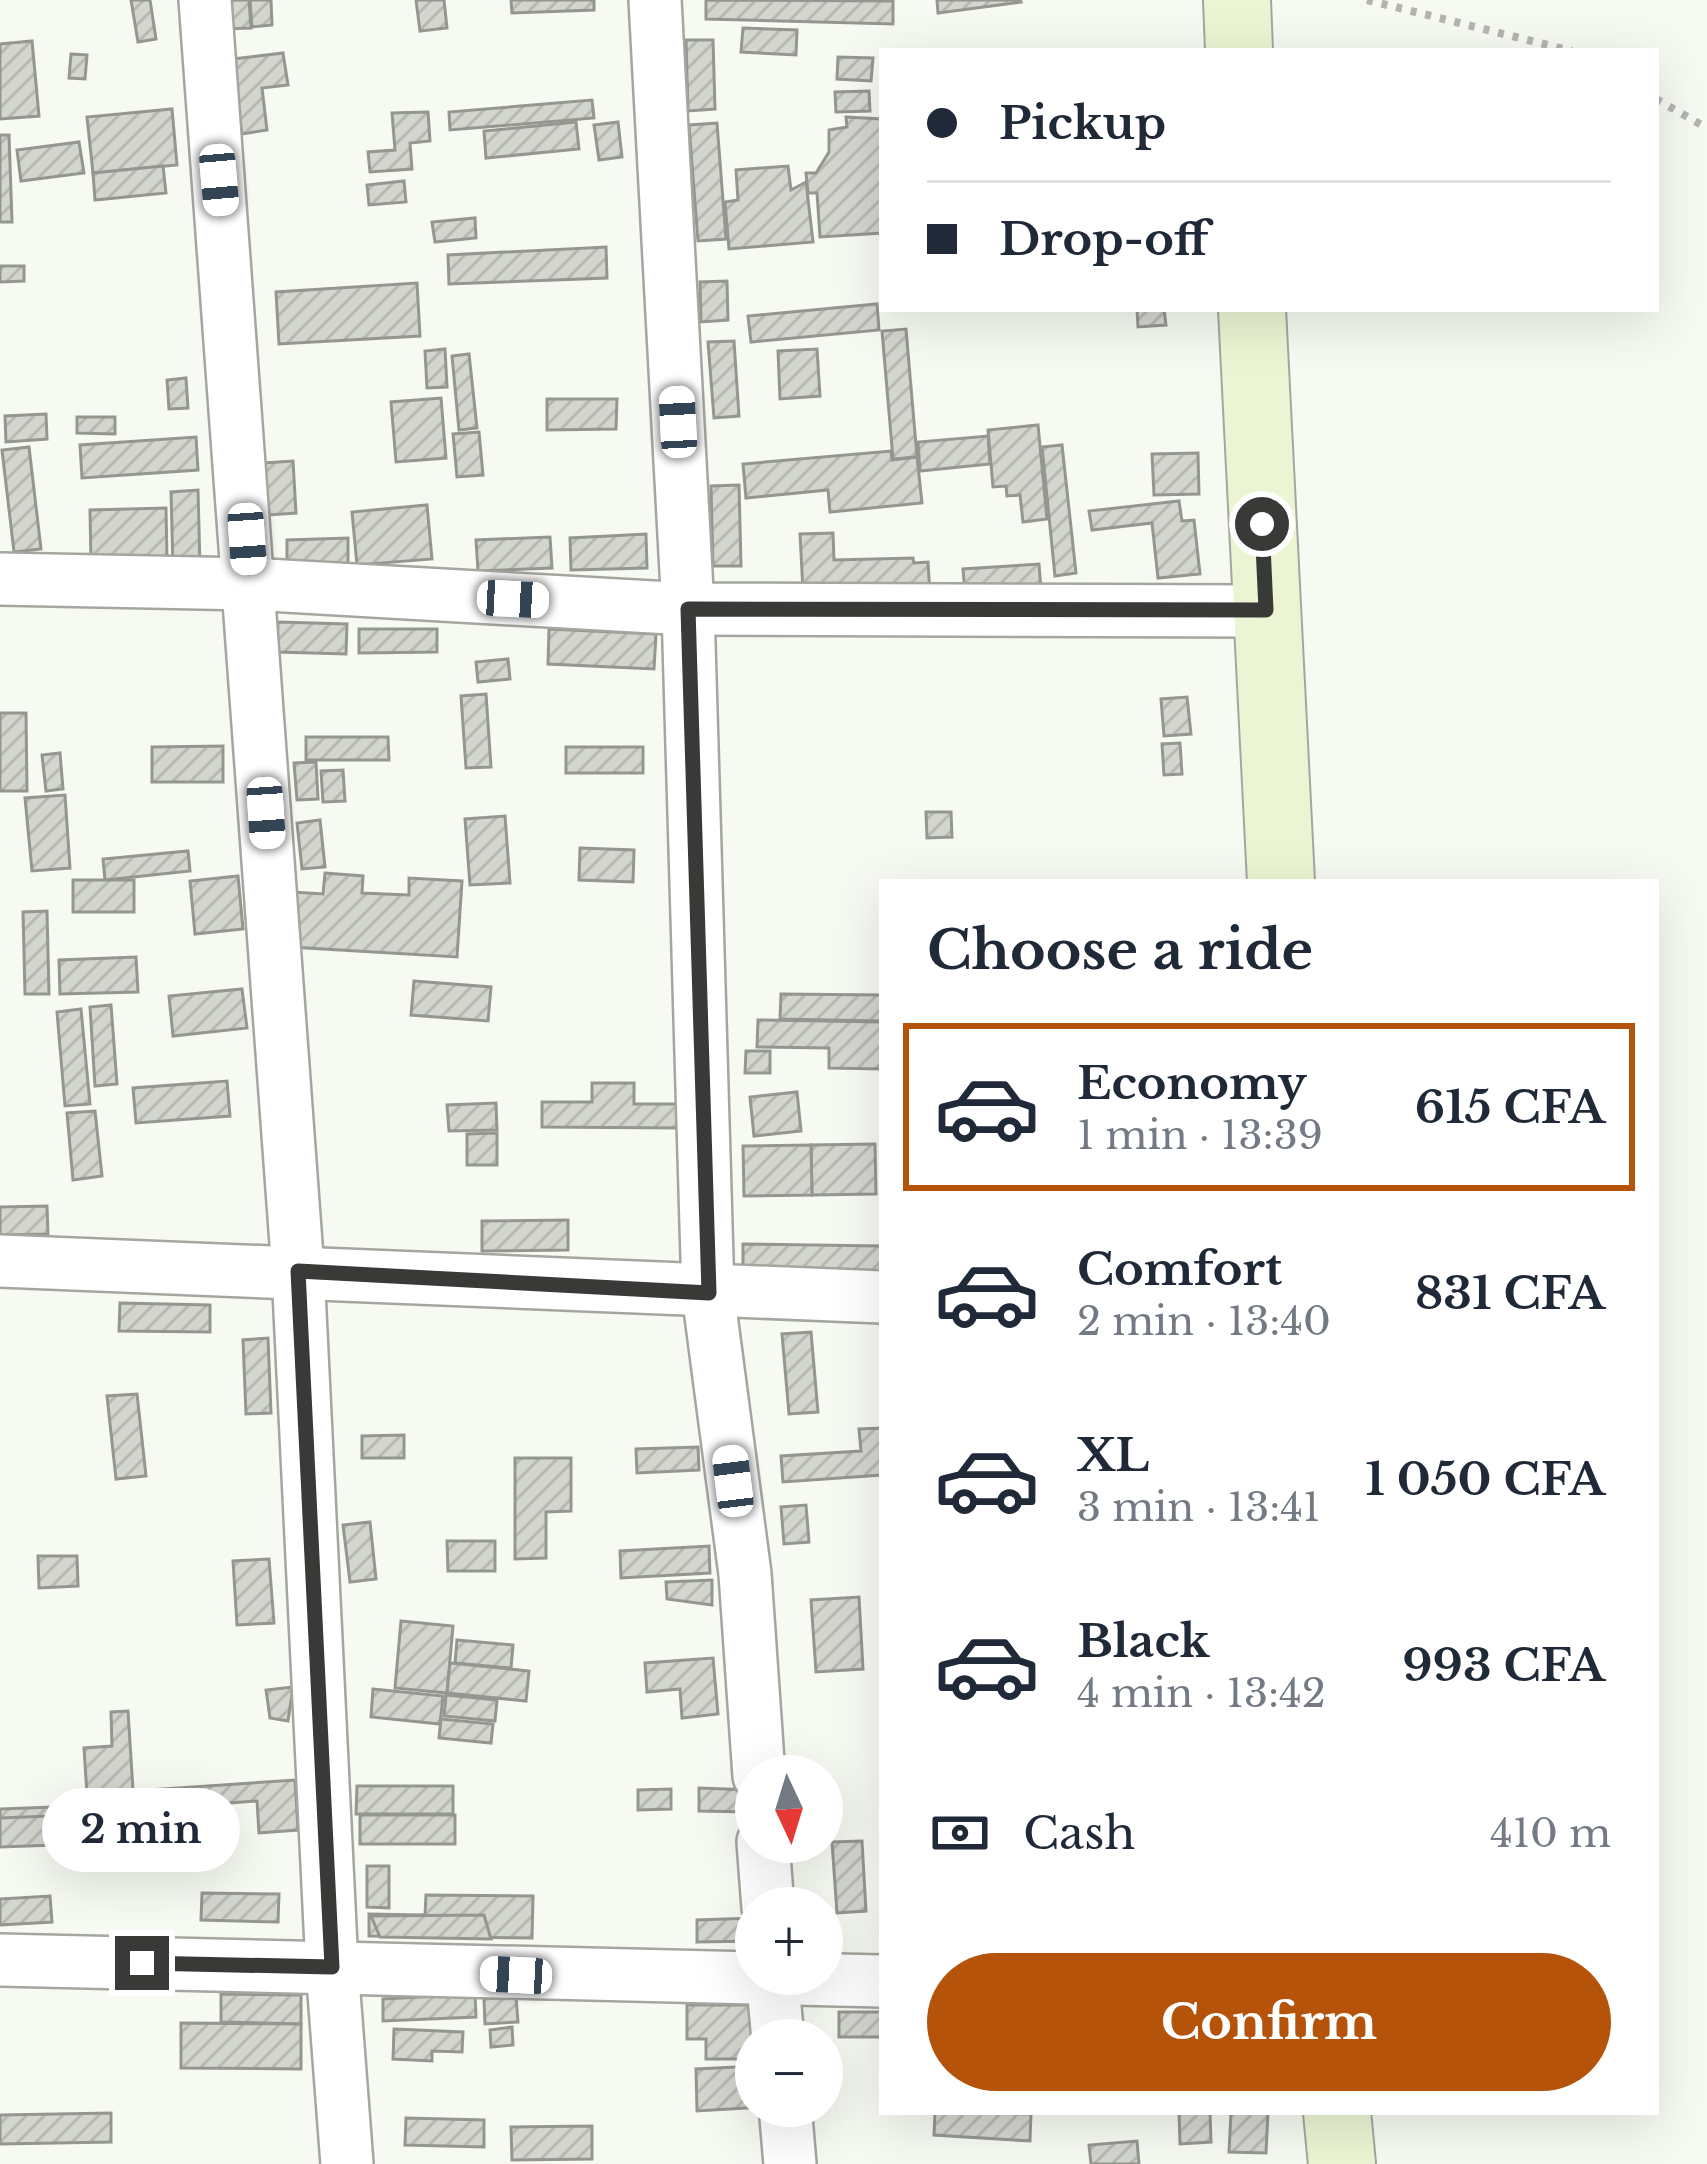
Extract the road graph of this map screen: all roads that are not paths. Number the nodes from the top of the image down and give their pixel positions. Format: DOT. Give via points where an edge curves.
graph roads {
  1 [pos="205,0"];
  2 [pos="655,0"];
  3 [pos="1237,0"];
  4 [pos="1239,48"];
  5 [pos="1252,312"];
  6 [pos="0,579"];
  7 [pos="250,584"];
  8 [pos="688,609"];
  9 [pos="1266,610"];
  10 [pos="1281,879"];
  11 [pos="0,1261"];
  12 [pos="298,1271"];
  13 [pos="709,1293"];
  14 [pos="879,1297"];
  15 [pos="758,1755"];
  16 [pos="0,1960"];
  17 [pos="332,1967"];
  18 [pos="735,1976"];
  19 [pos="843,1980"];
  20 [pos="879,1982"];
  21 [pos="1337,2115"];
  22 [pos="787,2127"];
  23 [pos="346,2164"];
  24 [pos="790,2164"];
  25 [pos="1342,2164"];
  1 -- 7 [label="street"];
  2 -- 8 [label="street"];
  3 -- 4 [label="street"];
  5 -- 9 [label="street"];
  6 -- 7 [label="street"];
  7 -- 8 [label="street"];
  7 -- 12 [label="street"];
  8 -- 9 [label="street"];
  8 -- 13 [label="street"];
  9 -- 10 [label="street"];
  11 -- 12 [label="street"];
  12 -- 13 [label="street"];
  12 -- 17 [label="street"];
  13 -- 14 [label="street"];
  13 -- 15 [label="street" via="745,1574"];
  16 -- 17 [label="street"];
  17 -- 18 [label="street"];
  17 -- 23 [label="street"];
  19 -- 20 [label="street"];
  21 -- 25 [label="street"];
  22 -- 24 [label="street"];
}
